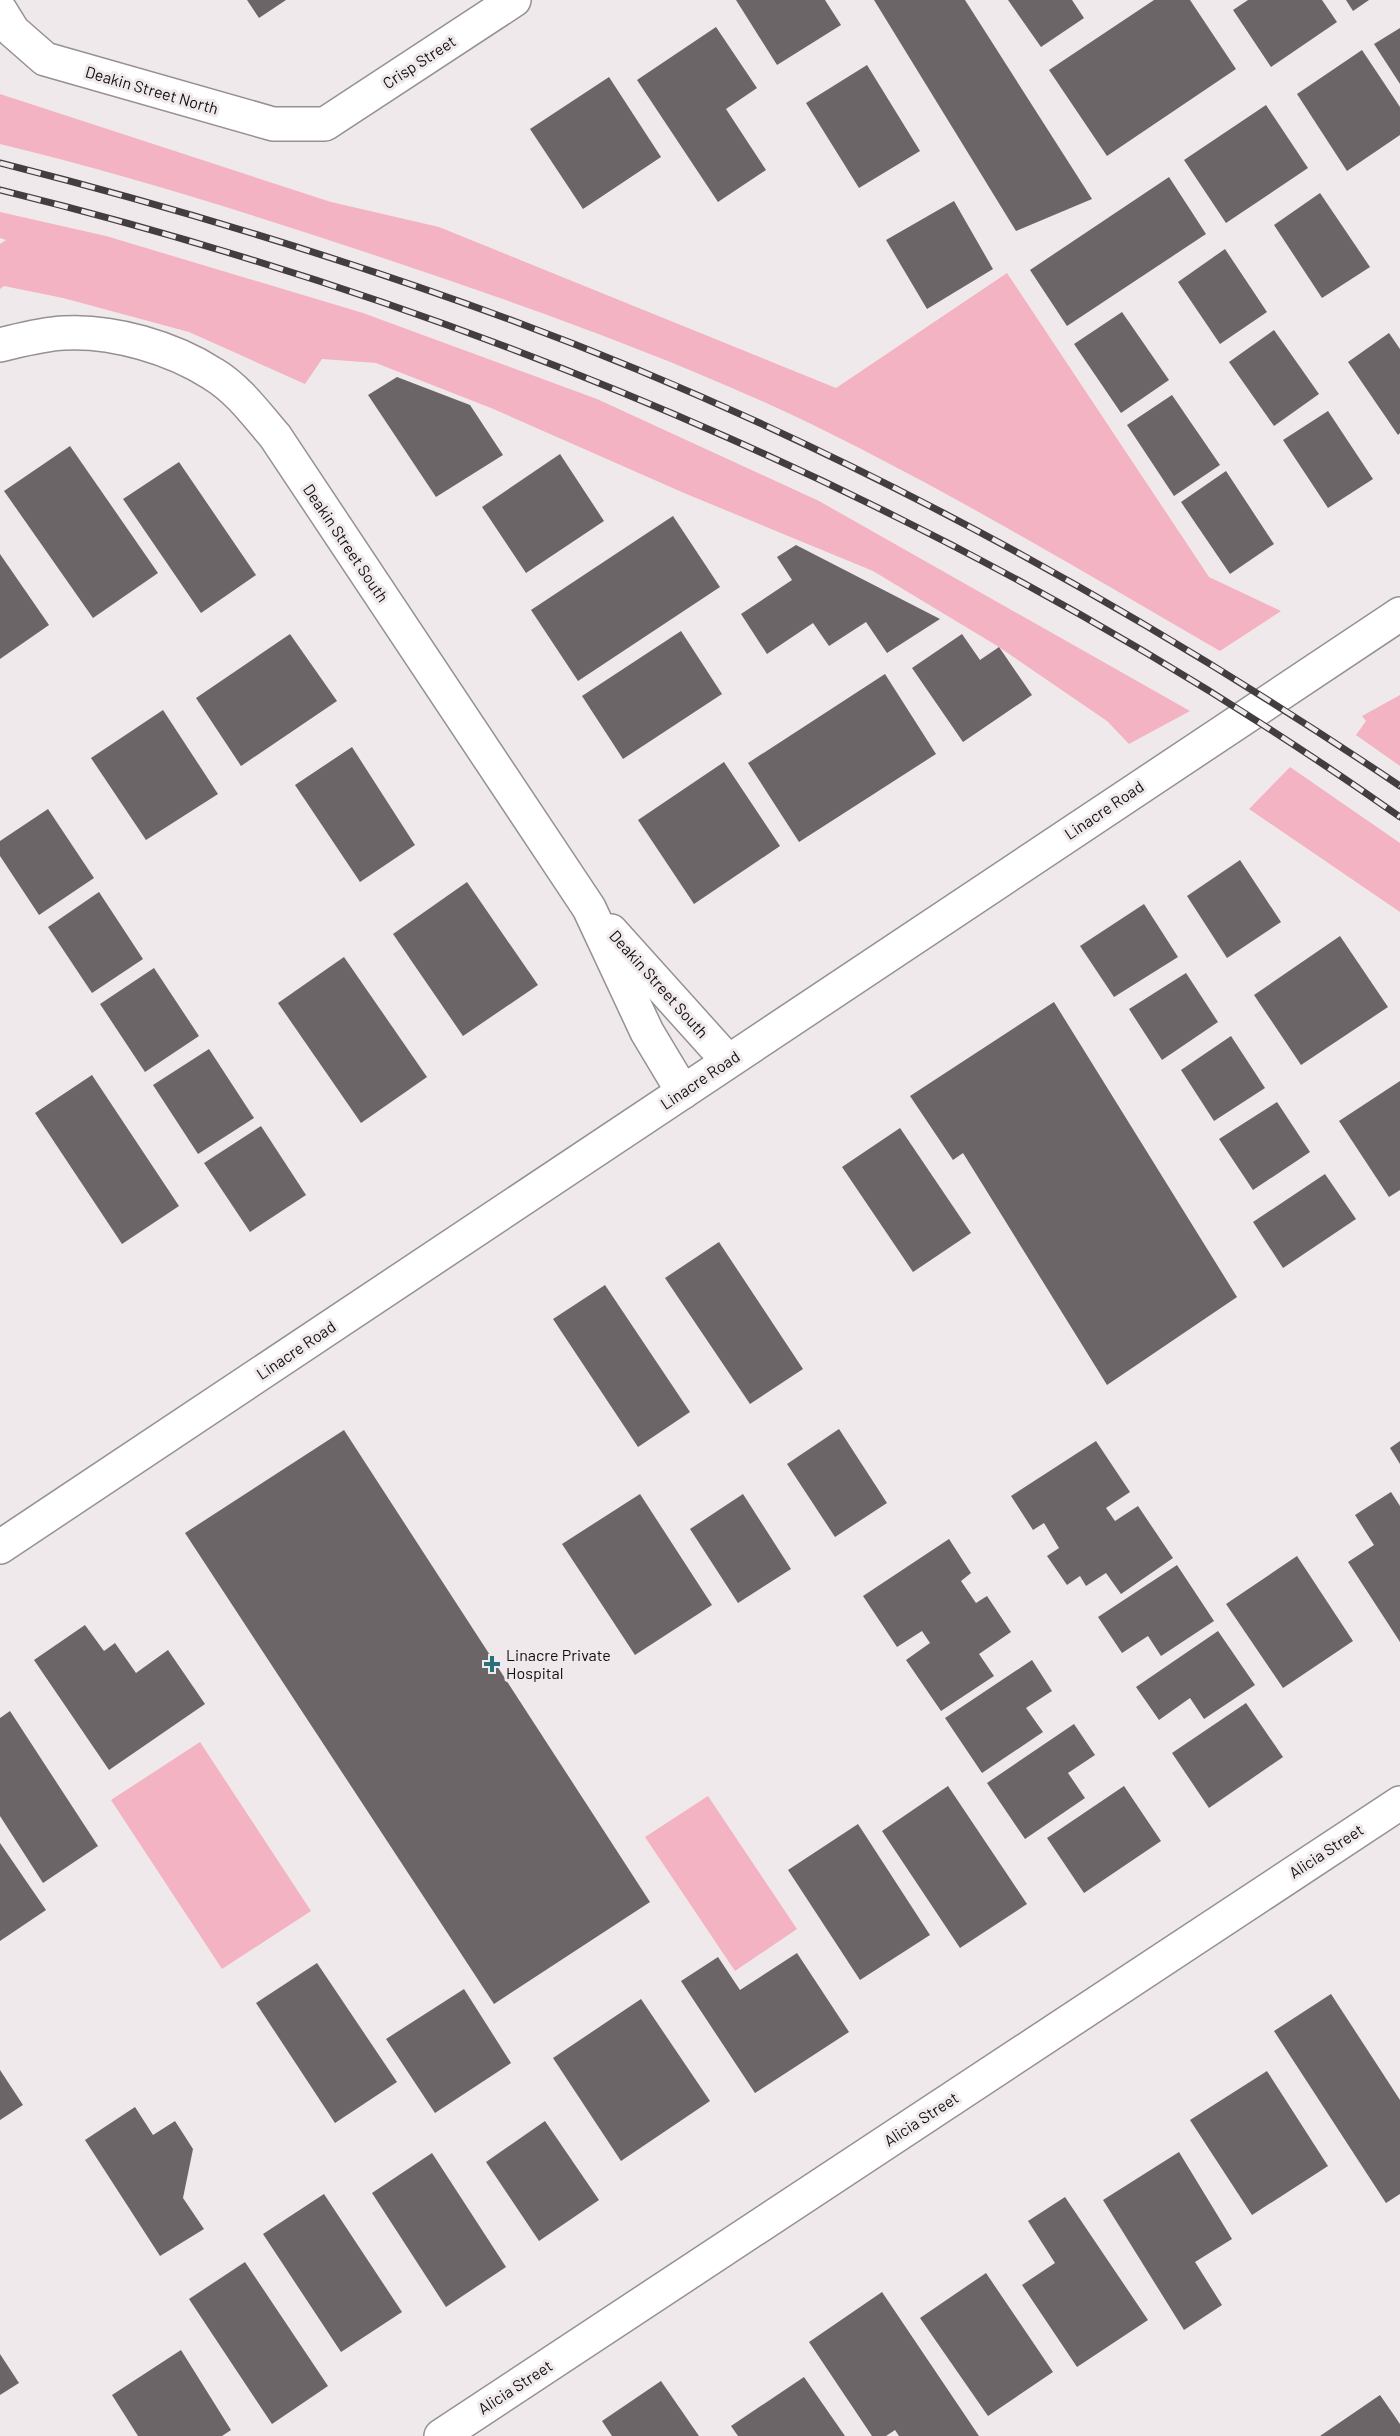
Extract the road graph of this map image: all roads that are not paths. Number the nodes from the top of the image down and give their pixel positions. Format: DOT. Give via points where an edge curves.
graph roads {
  1 [pos="514,0"];
  2 [pos="0,10"];
  3 [pos="325,124"];
  4 [pos="0,345"];
  5 [pos="1400,614"];
  6 [pos="589,908"];
  7 [pos="728,1061"];
  8 [pos="683,1092"];
  9 [pos="0,1547"];
  10 [pos="1400,1803"];
  11 [pos="441,2436"];
  1 -- 3 [label="street, Crisp Street"];
  2 -- 3 [label="street, Deakin Street North" via="13,31 45,59 273,124"];
  4 -- 6 [label="street, Deakin Street South" via="65,333 116,337 173,354 213,374 238,393 275,436"];
  5 -- 7 [label="street, Linacre Road"];
  6 -- 7 [label="street, Deakin Street South"];
  6 -- 8 [label="street, Deakin Street South" via="647,1032"];
  7 -- 8 [label="street, Linacre Road"];
  8 -- 9 [label="street, Linacre Road"];
  10 -- 11 [label="street, Alicia Street"];
}
